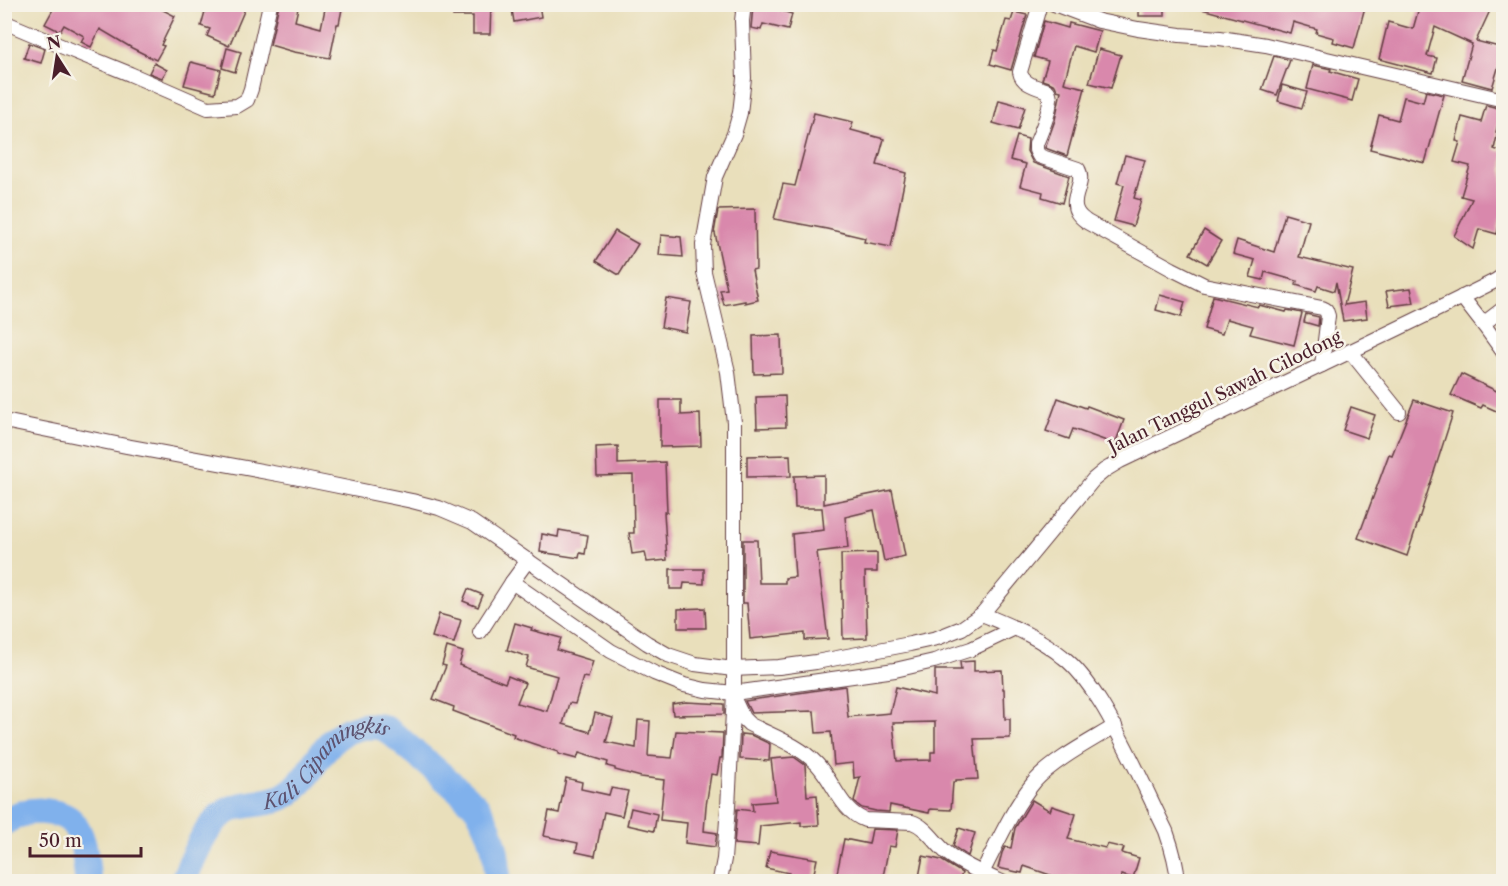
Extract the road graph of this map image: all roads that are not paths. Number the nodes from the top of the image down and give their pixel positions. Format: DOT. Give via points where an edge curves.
graph roads {
  1 [pos="270,4"];
  2 [pos="744,4"];
  3 [pos="1040,4"];
  4 [pos="1054,4"];
  5 [pos="4,22"];
  6 [pos="1503,99"];
  7 [pos="1503,275"];
  8 [pos="1464,300"];
  9 [pos="1503,308"];
  10 [pos="1481,321"];
  11 [pos="1350,351"];
  12 [pos="1503,353"];
  13 [pos="1322,365"];
  14 [pos="1399,412"];
  15 [pos="4,421"];
  16 [pos="528,560"];
  17 [pos="512,582"];
  18 [pos="982,614"];
  19 [pos="626,628"];
  20 [pos="1015,628"];
  21 [pos="480,632"];
  22 [pos="611,651"];
  23 [pos="816,662"];
  24 [pos="733,669"];
  25 [pos="815,681"];
  26 [pos="734,695"];
  27 [pos="1115,726"];
  28 [pos="982,873"];
  29 [pos="720,880"];
  30 [pos="1002,882"];
  31 [pos="1178,882"];
  1 -- 5 [label="street" via="247,100 224,108 208,108"];
  2 -- 24 [label="street" via="740,113 715,177 703,245 704,272 728,372 734,422"];
  3 -- 13 [label="street" via="1020,76 1050,94 1036,150 1039,156 1080,172 1075,203 1078,214 1204,285 1326,310"];
  4 -- 6 [label="street" via="1108,23 1266,45"];
  7 -- 8 [label="street, Jalan Tanggul Sawah Cilodong"];
  8 -- 10 [label="street"];
  8 -- 11 [label="street, Jalan Tanggul Sawah Cilodong"];
  9 -- 10 [label="street"];
  10 -- 12 [label="street"];
  11 -- 13 [label="street, Jalan Tanggul Sawah Cilodong"];
  11 -- 14 [label="street"];
  13 -- 18 [label="street, Jalan Tanggul Sawah Cilodong" via="1105,470"];
  15 -- 16 [label="street, Jalan Tanggul Sawah Cilodong" via="430,505 472,522"];
  16 -- 17 [label="street"];
  16 -- 19 [label="street, Jalan Tanggul Sawah Cilodong"];
  17 -- 21 [label="street"];
  17 -- 22 [label="street"];
  18 -- 20 [label="street"];
  18 -- 23 [label="street, Jalan Tanggul Sawah Cilodong" via="937,638"];
  19 -- 22 [label="street"];
  19 -- 24 [label="street, Jalan Tanggul Sawah Cilodong" via="668,655 695,664"];
  20 -- 25 [label="street" via="934,661"];
  20 -- 27 [label="street" via="1065,658 1089,685"];
  22 -- 26 [label="street" via="684,685"];
  23 -- 24 [label="street, Jalan Tanggul Sawah Cilodong"];
  23 -- 25 [label="street"];
  24 -- 26 [label="street"];
  25 -- 26 [label="street"];
  26 -- 28 [label="street" via="749,724 817,764 858,817 918,824 945,851"];
  26 -- 29 [label="street"];
  27 -- 28 [label="street" via="1068,754 1036,780"];
  27 -- 31 [label="street" via="1166,831"];
  28 -- 30 [label="street"];
}
